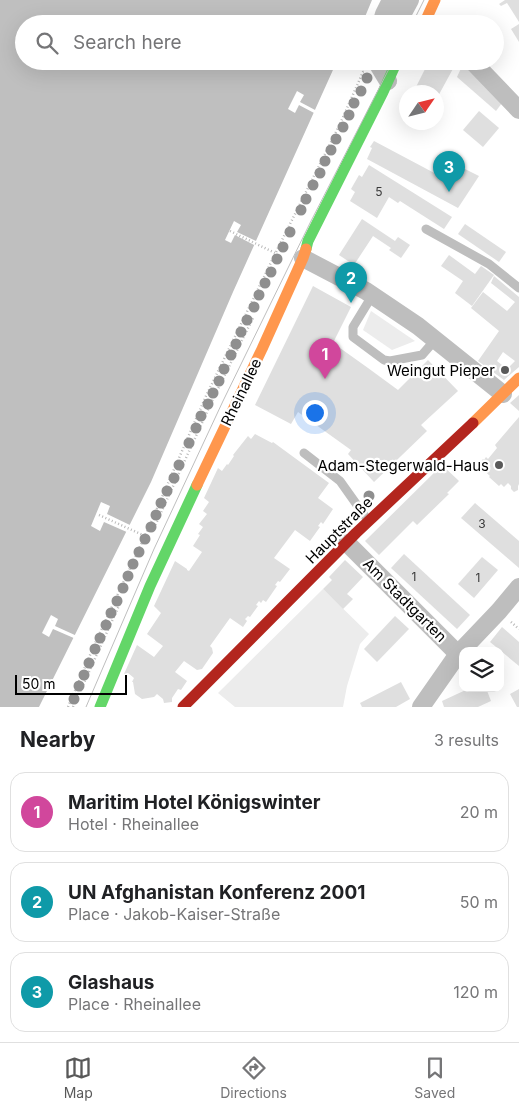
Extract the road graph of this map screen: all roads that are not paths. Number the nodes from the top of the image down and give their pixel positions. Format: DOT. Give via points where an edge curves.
graph roads {
  1 [pos="391,0"];
  2 [pos="410,0"];
  3 [pos="435,0"];
  4 [pos="384,15"];
  5 [pos="394,15"];
  6 [pos="431,15"];
  7 [pos="376,70"];
  8 [pos="393,70"];
  9 [pos="481,70"];
  10 [pos="388,80"];
  11 [pos="519,110"];
  12 [pos="426,229"];
  13 [pos="302,258"];
  14 [pos="519,288"];
  15 [pos="372,296"];
  16 [pos="436,340"];
  17 [pos="519,378"];
  18 [pos="503,394"];
  19 [pos="304,453"];
  20 [pos="369,521"];
  21 [pos="347,543"];
  22 [pos="519,587"];
  23 [pos="458,654"];
  24 [pos="100,707"];
  25 [pos="183,707"];
  26 [pos="421,707"];
  1 -- 4 [label="street"];
  2 -- 5 [label="street"];
  3 -- 6 [label="street"];
  7 -- 10 [label="street"];
  8 -- 10 [label="street, Rheinallee"];
  9 -- 11 [label="street"];
  10 -- 13 [label="street, Rheinallee"];
  12 -- 14 [label="lane" via="488,264"];
  13 -- 15 [label="street"];
  13 -- 24 [label="street, Rheinallee" via="150,586"];
  15 -- 16 [label="street"];
  15 -- 16 [label="lane" via="353,328 353,337 384,360 422,355"];
  16 -- 18 [label="street"];
  17 -- 18 [label="street, Hauptstraße"];
  18 -- 20 [label="street, Hauptstraße"];
  19 -- 20 [label="lane" via="340,481"];
  20 -- 21 [label="street, Hauptstraße"];
  21 -- 23 [label="street, Am Stadtgarten"];
  21 -- 25 [label="street, Hauptstraße"];
  22 -- 23 [label="street"];
  23 -- 26 [label="street, Am Stadtgarten"];
}
